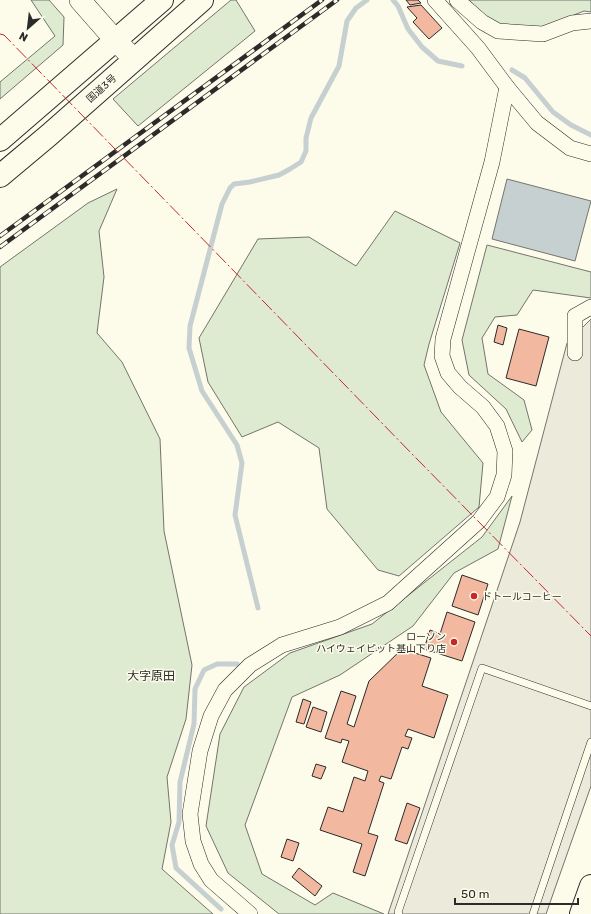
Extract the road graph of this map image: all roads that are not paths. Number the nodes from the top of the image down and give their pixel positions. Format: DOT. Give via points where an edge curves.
graph roads {
  1 [pos="80,0"];
  2 [pos="162,0"];
  3 [pos="202,0"];
  4 [pos="435,0"];
  5 [pos="457,0"];
  6 [pos="591,21"];
  7 [pos="116,41"];
  8 [pos="134,59"];
  9 [pos="507,87"];
  10 [pos="0,140"];
  11 [pos="591,154"];
  12 [pos="0,176"];
  13 [pos="591,307"];
  14 [pos="574,353"];
  15 [pos="591,706"];
  16 [pos="591,742"];
  17 [pos="591,886"];
  18 [pos="248,913"];
  19 [pos="399,914"];
  20 [pos="533,914"];
  21 [pos="581,914"];
  1 -- 7 [label="street"];
  2 -- 7 [label="highway"];
  3 -- 8 [label="highway, 国道3号"];
  4 -- 9 [label="street" via="478,48"];
  5 -- 6 [label="street" via="482,22 498,31 543,34 572,23"];
  7 -- 8 [label="street"];
  7 -- 10 [label="highway"];
  8 -- 12 [label="highway, 国道3号"];
  9 -- 11 [label="street" via="537,122 570,148"];
  9 -- 18 [label="street" via="492,162 443,339 442,356 448,373 483,407 497,426 505,451 504,475 497,497 479,521 388,603 340,627 282,645 250,665 225,690 211,716 200,751 190,814 193,841 201,864 211,880"];
  13 -- 14 [label="street" via="575,316"];
  15 -- 19 [label="lane" via="482,668"];
  16 -- 20 [label="lane"];
  17 -- 21 [label="highway"];
}
